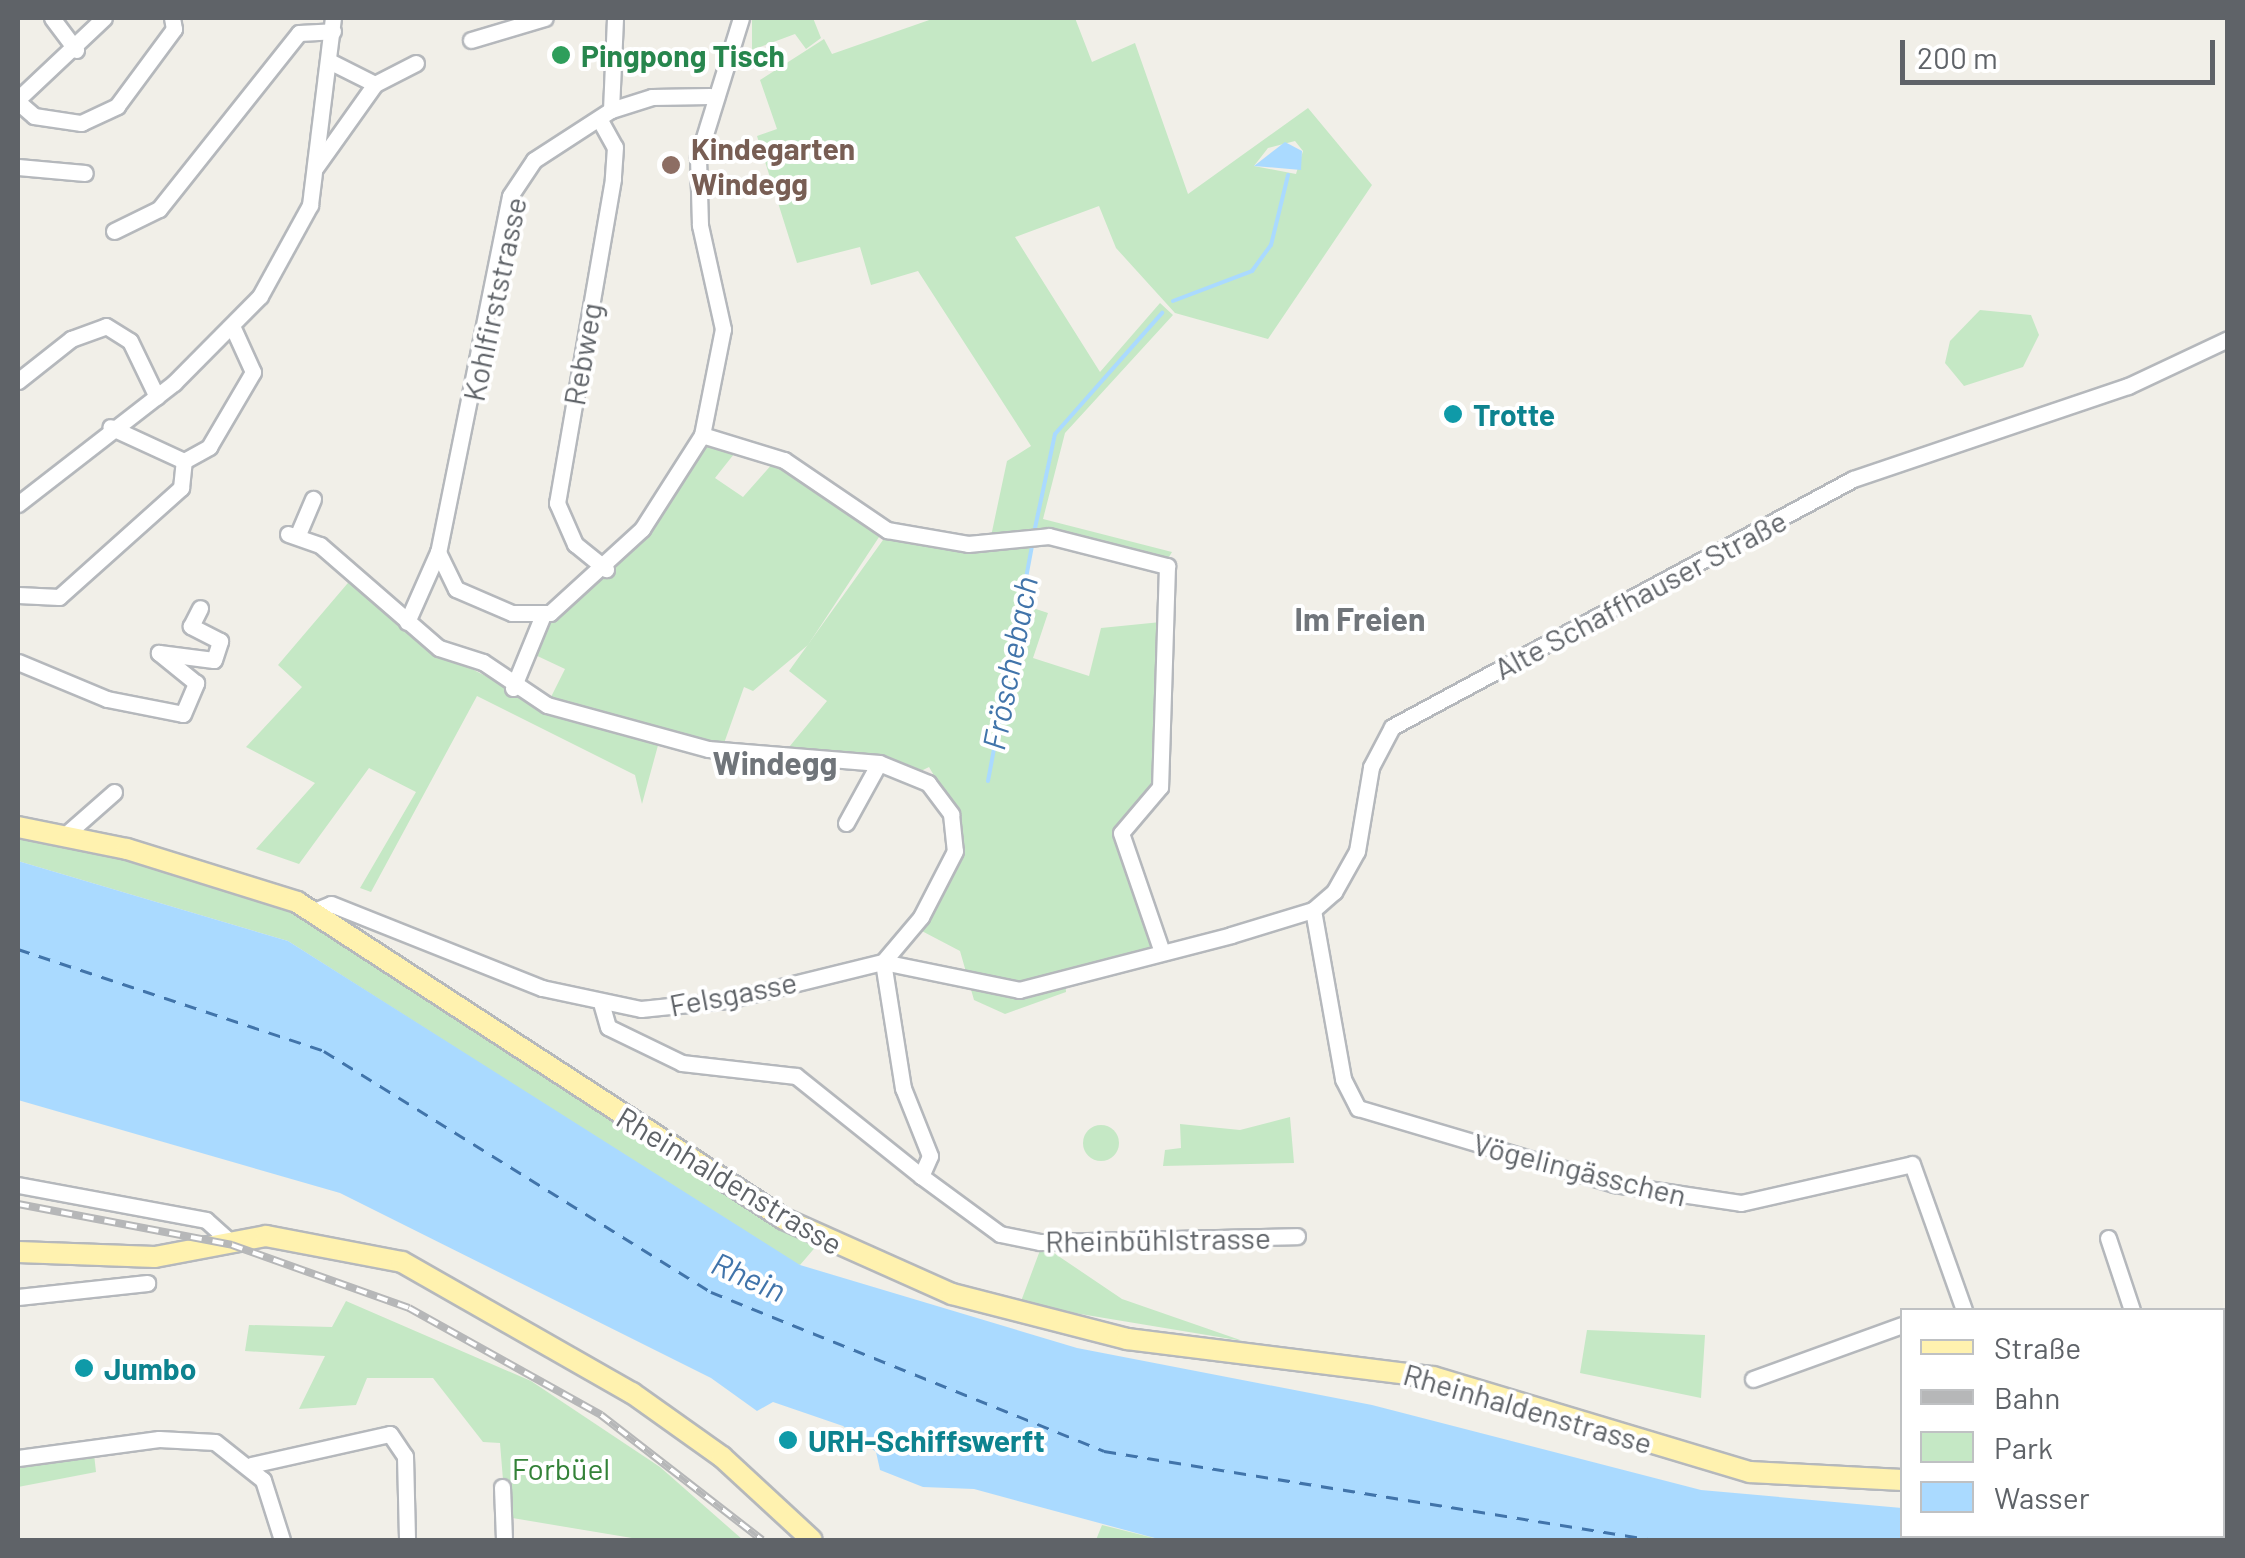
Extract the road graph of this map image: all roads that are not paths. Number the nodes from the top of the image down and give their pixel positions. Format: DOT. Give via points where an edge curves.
graph roads {
  1 [pos="52,18"];
  2 [pos="104,18"];
  3 [pos="172,18"];
  4 [pos="545,18"];
  5 [pos="615,18"];
  6 [pos="742,18"];
  7 [pos="504,21"];
  8 [pos="333,24"];
  9 [pos="471,40"];
  10 [pos="76,50"];
  11 [pos="329,61"];
  12 [pos="416,63"];
  13 [pos="375,84"];
  14 [pos="710,96"];
  15 [pos="18,100"];
  16 [pos="606,117"];
  17 [pos="18,166"];
  18 [pos="316,167"];
  19 [pos="85,174"];
  20 [pos="114,231"];
  21 [pos="233,328"];
  22 [pos="2228,339"];
  23 [pos="18,381"];
  24 [pos="156,397"];
  25 [pos="110,428"];
  26 [pos="702,435"];
  27 [pos="184,461"];
  28 [pos="313,500"];
  29 [pos="18,504"];
  30 [pos="438,552"];
  31 [pos="606,568"];
  32 [pos="18,594"];
  33 [pos="200,608"];
  34 [pos="543,614"];
  35 [pos="407,622"];
  36 [pos="18,662"];
  37 [pos="513,688"];
  38 [pos="879,763"];
  39 [pos="114,792"];
  40 [pos="846,822"];
  41 [pos="18,827"];
  42 [pos="63,836"];
  43 [pos="314,910"];
  44 [pos="1313,910"];
  45 [pos="1162,952"];
  46 [pos="883,962"];
  47 [pos="602,1006"];
  48 [pos="920,1176"];
  49 [pos="18,1186"];
  50 [pos="1297,1236"];
  51 [pos="2108,1238"];
  52 [pos="228,1240"];
  53 [pos="18,1252"];
  54 [pos="146,1283"];
  55 [pos="18,1298"];
  56 [pos="1963,1308"];
  57 [pos="2131,1308"];
  58 [pos="1900,1326"];
  59 [pos="1753,1379"];
  60 [pos="18,1458"];
  61 [pos="251,1465"];
  62 [pos="1900,1480"];
  63 [pos="502,1486"];
  64 [pos="282,1540"];
  65 [pos="407,1540"];
  66 [pos="504,1540"];
  67 [pos="812,1540"];
  1 -- 10 [label="street"];
  2 -- 10 [label="street"];
  3 -- 15 [label="street" via="174,29 117,106 82,123 34,116"];
  4 -- 7 [label="street"];
  5 -- 16 [label="street, Rebweg"];
  6 -- 14 [label="street"];
  7 -- 9 [label="street"];
  8 -- 11 [label="street"];
  8 -- 20 [label="street" via="300,33 159,209"];
  10 -- 15 [label="street"];
  11 -- 13 [label="street"];
  11 -- 18 [label="street"];
  12 -- 13 [label="street"];
  13 -- 18 [label="street"];
  14 -- 16 [label="street, Kohlfirststrasse" via="652,97"];
  14 -- 26 [label="street" via="698,157 700,224 723,330"];
  16 -- 30 [label="street, Kohlfirststrasse" via="534,160 510,196"];
  16 -- 31 [label="street, Rebweg" via="615,148 613,179 556,503 575,544"];
  17 -- 19 [label="street"];
  18 -- 21 [label="street" via="292,245"];
  21 -- 24 [label="street"];
  21 -- 27 [label="street" via="253,372 209,447"];
  22 -- 44 [label="street, Alte Schaffhauser Straße" via="2128,386 1853,480 1392,727 1371,767 1358,851"];
  23 -- 24 [label="street" via="71,339 106,326 130,341"];
  24 -- 25 [label="street"];
  25 -- 27 [label="street"];
  25 -- 29 [label="street"];
  26 -- 31 [label="street"];
  26 -- 45 [label="street" via="784,460 887,530 968,544 1048,536 1168,566 1160,787 1121,833"];
  27 -- 32 [label="street" via="181,488 59,596"];
  28 -- 35 [label="street" via="294,533"];
  30 -- 34 [label="street, Kohlfirststrasse" via="442,573 512,614"];
  30 -- 35 [label="street"];
  31 -- 34 [label="street"];
  33 -- 36 [label="street" via="189,619 220,641 214,660 160,653 196,683 196,700 183,714 107,699"];
  34 -- 37 [label="street"];
  35 -- 37 [label="street"];
  37 -- 38 [label="street" via="578,717 687,746"];
  38 -- 40 [label="street"];
  38 -- 46 [label="street" via="928,783 956,836 921,917"];
  39 -- 42 [label="street"];
  41 -- 42 [label="main road, Rheinhaldenstrasse"];
  42 -- 43 [label="main road, Rheinhaldenstrasse" via="202,870"];
  43 -- 47 [label="street, Felsgasse" via="331,904"];
  43 -- 62 [label="main road, Rheinhaldenstrasse" via="784,1219 952,1294 1127,1339 1433,1377 1750,1472"];
  44 -- 45 [label="street"];
  44 -- 56 [label="street, Vögelingässchen" via="1343,1079 1358,1108 1614,1184 1742,1204 1912,1164"];
  45 -- 46 [label="street, Felsgasse" via="1019,990"];
  46 -- 47 [label="street, Felsgasse" via="728,1000"];
  46 -- 48 [label="street" via="904,1088 930,1156"];
  47 -- 48 [label="street, Rheinbühlstrasse" via="608,1027 682,1063 796,1076"];
  48 -- 50 [label="street, Rheinbühlstrasse" via="1000,1234 1040,1242"];
  49 -- 52 [label="street" via="206,1220"];
  51 -- 57 [label="street"];
  52 -- 53 [label="main road" via="154,1257"];
  52 -- 67 [label="main road" via="294,1238 402,1262 565,1350 678,1425"];
  54 -- 55 [label="street"];
  58 -- 59 [label="street"];
  60 -- 61 [label="street" via="192,1438"];
  61 -- 64 [label="street" via="274,1499"];
  61 -- 65 [label="street" via="390,1434 405,1456"];
  63 -- 66 [label="street"];
}
